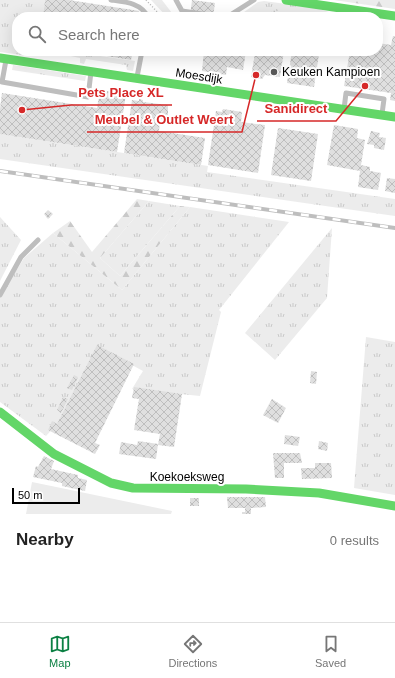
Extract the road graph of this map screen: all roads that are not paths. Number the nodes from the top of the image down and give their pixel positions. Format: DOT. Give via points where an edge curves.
graph roads {
  1 [pos="111,0"];
  2 [pos="176,0"];
  3 [pos="254,0"];
  4 [pos="286,0"];
  5 [pos="146,12"];
  6 [pos="189,12"];
  7 [pos="235,12"];
  8 [pos="368,12"];
  9 [pos="383,14"];
  10 [pos="395,16"];
  11 [pos="141,56"];
  12 [pos="3,59"];
  13 [pos="91,71"];
  14 [pos="137,78"];
  15 [pos="344,110"];
  16 [pos="382,115"];
  17 [pos="395,117"];
  18 [pos="38,240"];
  19 [pos="0,295"];
  20 [pos="0,412"];
  21 [pos="395,506"];
  1 -- 5 [label="lane" via="134,4"];
  2 -- 6 [label="lane" via="182,11"];
  3 -- 7 [label="lane"];
  4 -- 8 [label="street"];
  9 -- 10 [label="street"];
  11 -- 14 [label="lane"];
  12 -- 13 [label="street, Moesdijk"];
  12 -- 13 [label="lane" via="2,82 88,97"];
  13 -- 14 [label="street, Moesdijk"];
  14 -- 15 [label="street, Moesdijk"];
  15 -- 16 [label="street, Moesdijk"];
  15 -- 16 [label="lane" via="346,93 384,99"];
  16 -- 17 [label="street, Moesdijk"];
  18 -- 19 [label="lane" via="21,257"];
  20 -- 21 [label="street, Koekoeksweg" via="54,454 111,483 133,488 246,489 320,493"];
}
